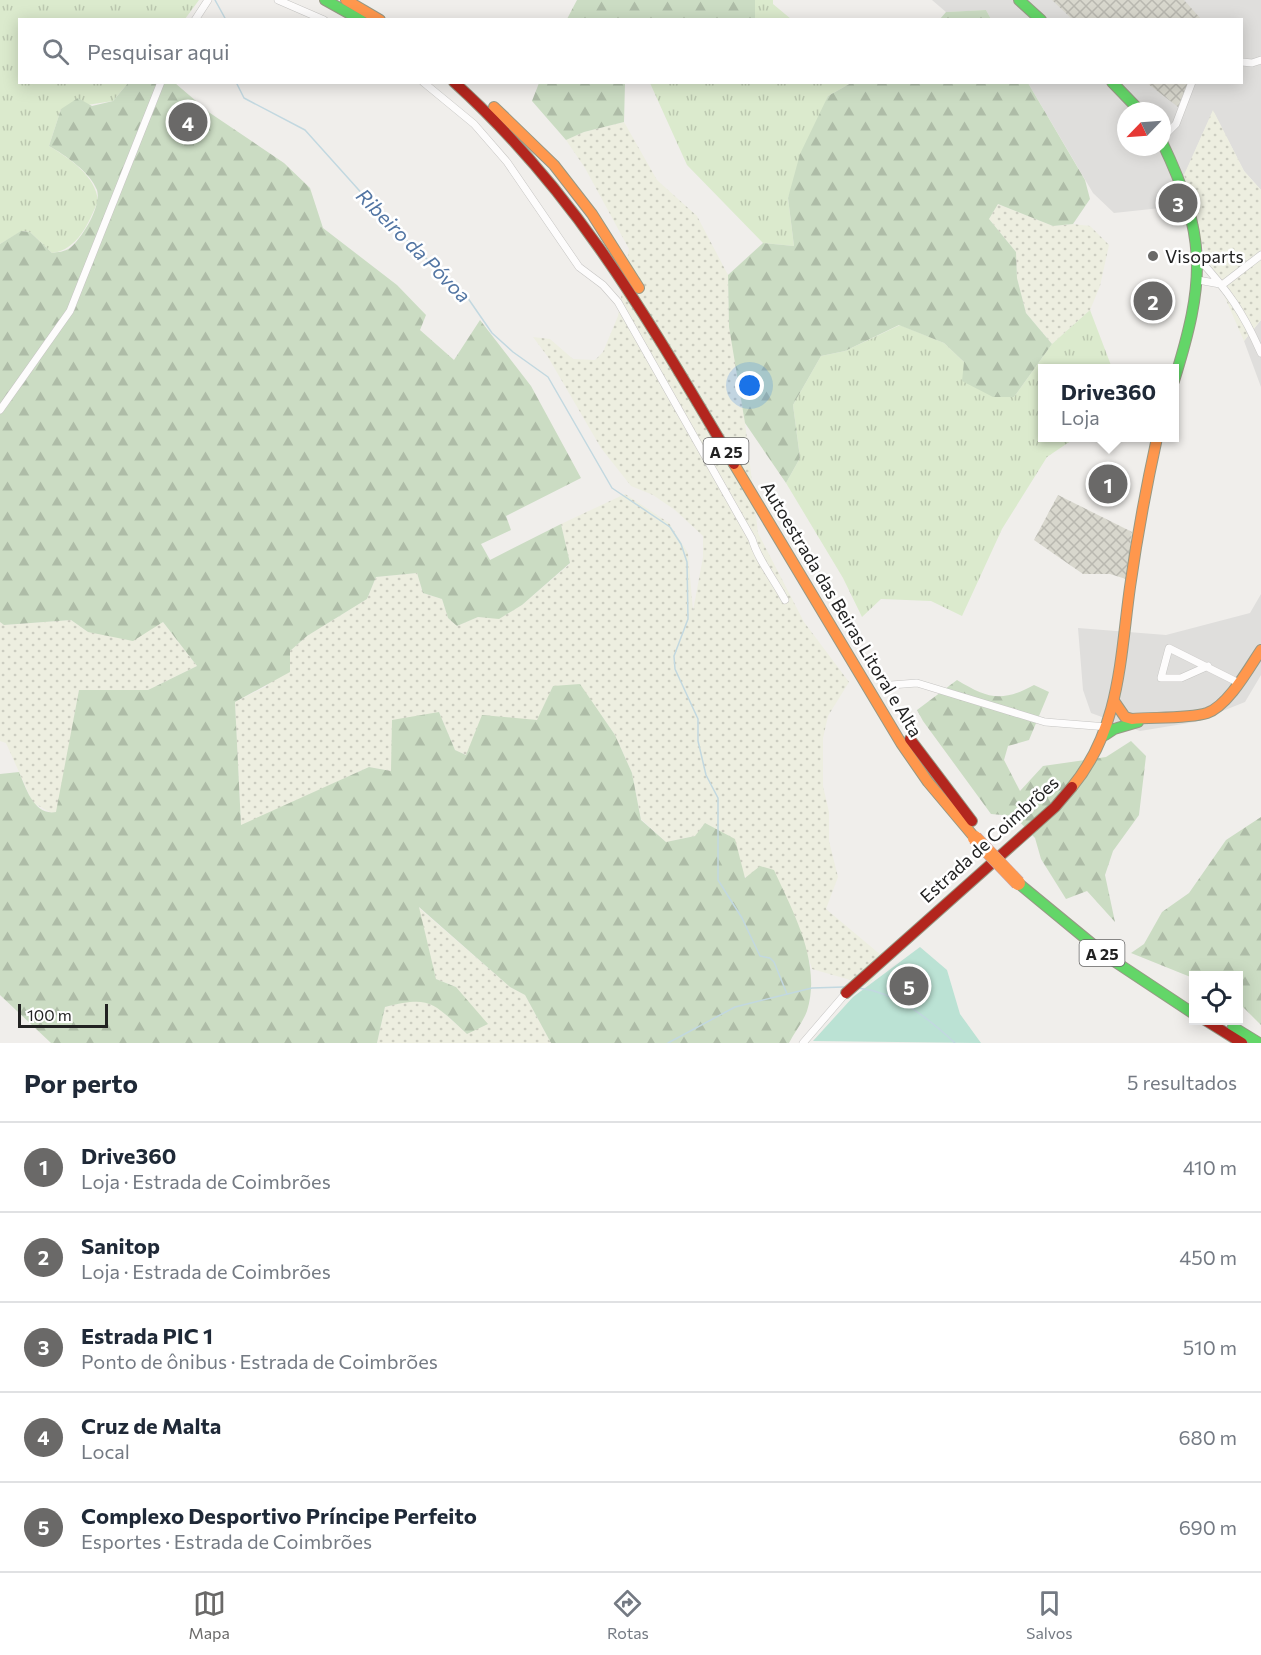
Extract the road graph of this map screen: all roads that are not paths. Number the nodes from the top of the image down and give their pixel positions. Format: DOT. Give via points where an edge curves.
graph roads {
  1 [pos="208,0"];
  2 [pos="278,0"];
  3 [pos="325,0"];
  4 [pos="346,0"];
  5 [pos="1019,0"];
  6 [pos="196,18"];
  7 [pos="319,18"];
  8 [pos="357,18"];
  9 [pos="377,18"];
  10 [pos="1039,18"];
  11 [pos="1261,60"];
  12 [pos="1243,62"];
  13 [pos="160,84"];
  14 [pos="425,84"];
  15 [pos="455,84"];
  16 [pos="468,84"];
  17 [pos="1114,84"];
  18 [pos="1191,84"];
  19 [pos="1131,102"];
  20 [pos="1171,130"];
  21 [pos="1168,156"];
  22 [pos="1261,255"];
  23 [pos="1198,258"];
  24 [pos="1198,280"];
  25 [pos="1222,285"];
  26 [pos="1261,353"];
  27 [pos="1179,364"];
  28 [pos="0,410"];
  29 [pos="1156,442"];
  30 [pos="785,600"];
  31 [pos="1261,650"];
  32 [pos="1208,666"];
  33 [pos="1239,683"];
  34 [pos="891,685"];
  35 [pos="1114,701"];
  36 [pos="1161,717"];
  37 [pos="1132,720"];
  38 [pos="1107,727"];
  39 [pos="978,835"];
  40 [pos="1022,880"];
  41 [pos="846,993"];
  42 [pos="1189,1000"];
  43 [pos="1189,1011"];
  44 [pos="1212,1025"];
  45 [pos="1230,1025"];
  46 [pos="804,1043"];
  47 [pos="1242,1043"];
  48 [pos="1259,1043"];
  1 -- 6 [label="street"];
  2 -- 7 [label="street"];
  3 -- 8 [label="main road"];
  4 -- 9 [label="main road"];
  5 -- 10 [label="main road"];
  11 -- 12 [label="street"];
  13 -- 28 [label="street" via="70,311"];
  14 -- 30 [label="street" via="474,124 507,162 579,267 618,302"];
  15 -- 39 [label="main road, Autoestrada das Beiras Litoral e Alta / A 25" via="506,132 582,220 631,291 901,743 928,782"];
  16 -- 39 [label="main road, Autoestrada das Beiras Litoral e Alta / A 25" via="554,165 592,214 868,674"];
  17 -- 19 [label="main road"];
  18 -- 20 [label="street"];
  21 -- 23 [label="main road" via="1184,200"];
  22 -- 25 [label="street"];
  23 -- 24 [label="main road"];
  23 -- 25 [label="street"];
  24 -- 25 [label="street"];
  24 -- 27 [label="main road"];
  25 -- 26 [label="street" via="1245,317"];
  29 -- 35 [label="main road, Estrada de Coimbrões" via="1142,506"];
  31 -- 33 [label="main road"];
  32 -- 32 [label="street" via="1169,648 1161,678 1188,676"];
  32 -- 33 [label="street"];
  33 -- 36 [label="main road" via="1225,700 1206,713"];
  34 -- 38 [label="street" via="917,683 1061,725"];
  35 -- 37 [label="main road" via="1125,717"];
  35 -- 38 [label="main road, Estrada de Coimbrões"];
  36 -- 37 [label="main road"];
  36 -- 38 [label="main road"];
  37 -- 38 [label="main road"];
  38 -- 41 [label="main road, Estrada de Coimbrões" via="1084,776 1056,807"];
  39 -- 40 [label="main road, Autoestrada das Beiras Litoral e Alta / A 25, bridge"];
  40 -- 42 [label="main road, Autoestrada das Beiras Litoral e Alta / A 25" via="1111,948"];
  40 -- 43 [label="main road, Autoestrada das Beiras Litoral e Alta / A 25" via="1108,957"];
  41 -- 46 [label="street"];
  44 -- 47 [label="main road"];
  45 -- 48 [label="main road"];
}
